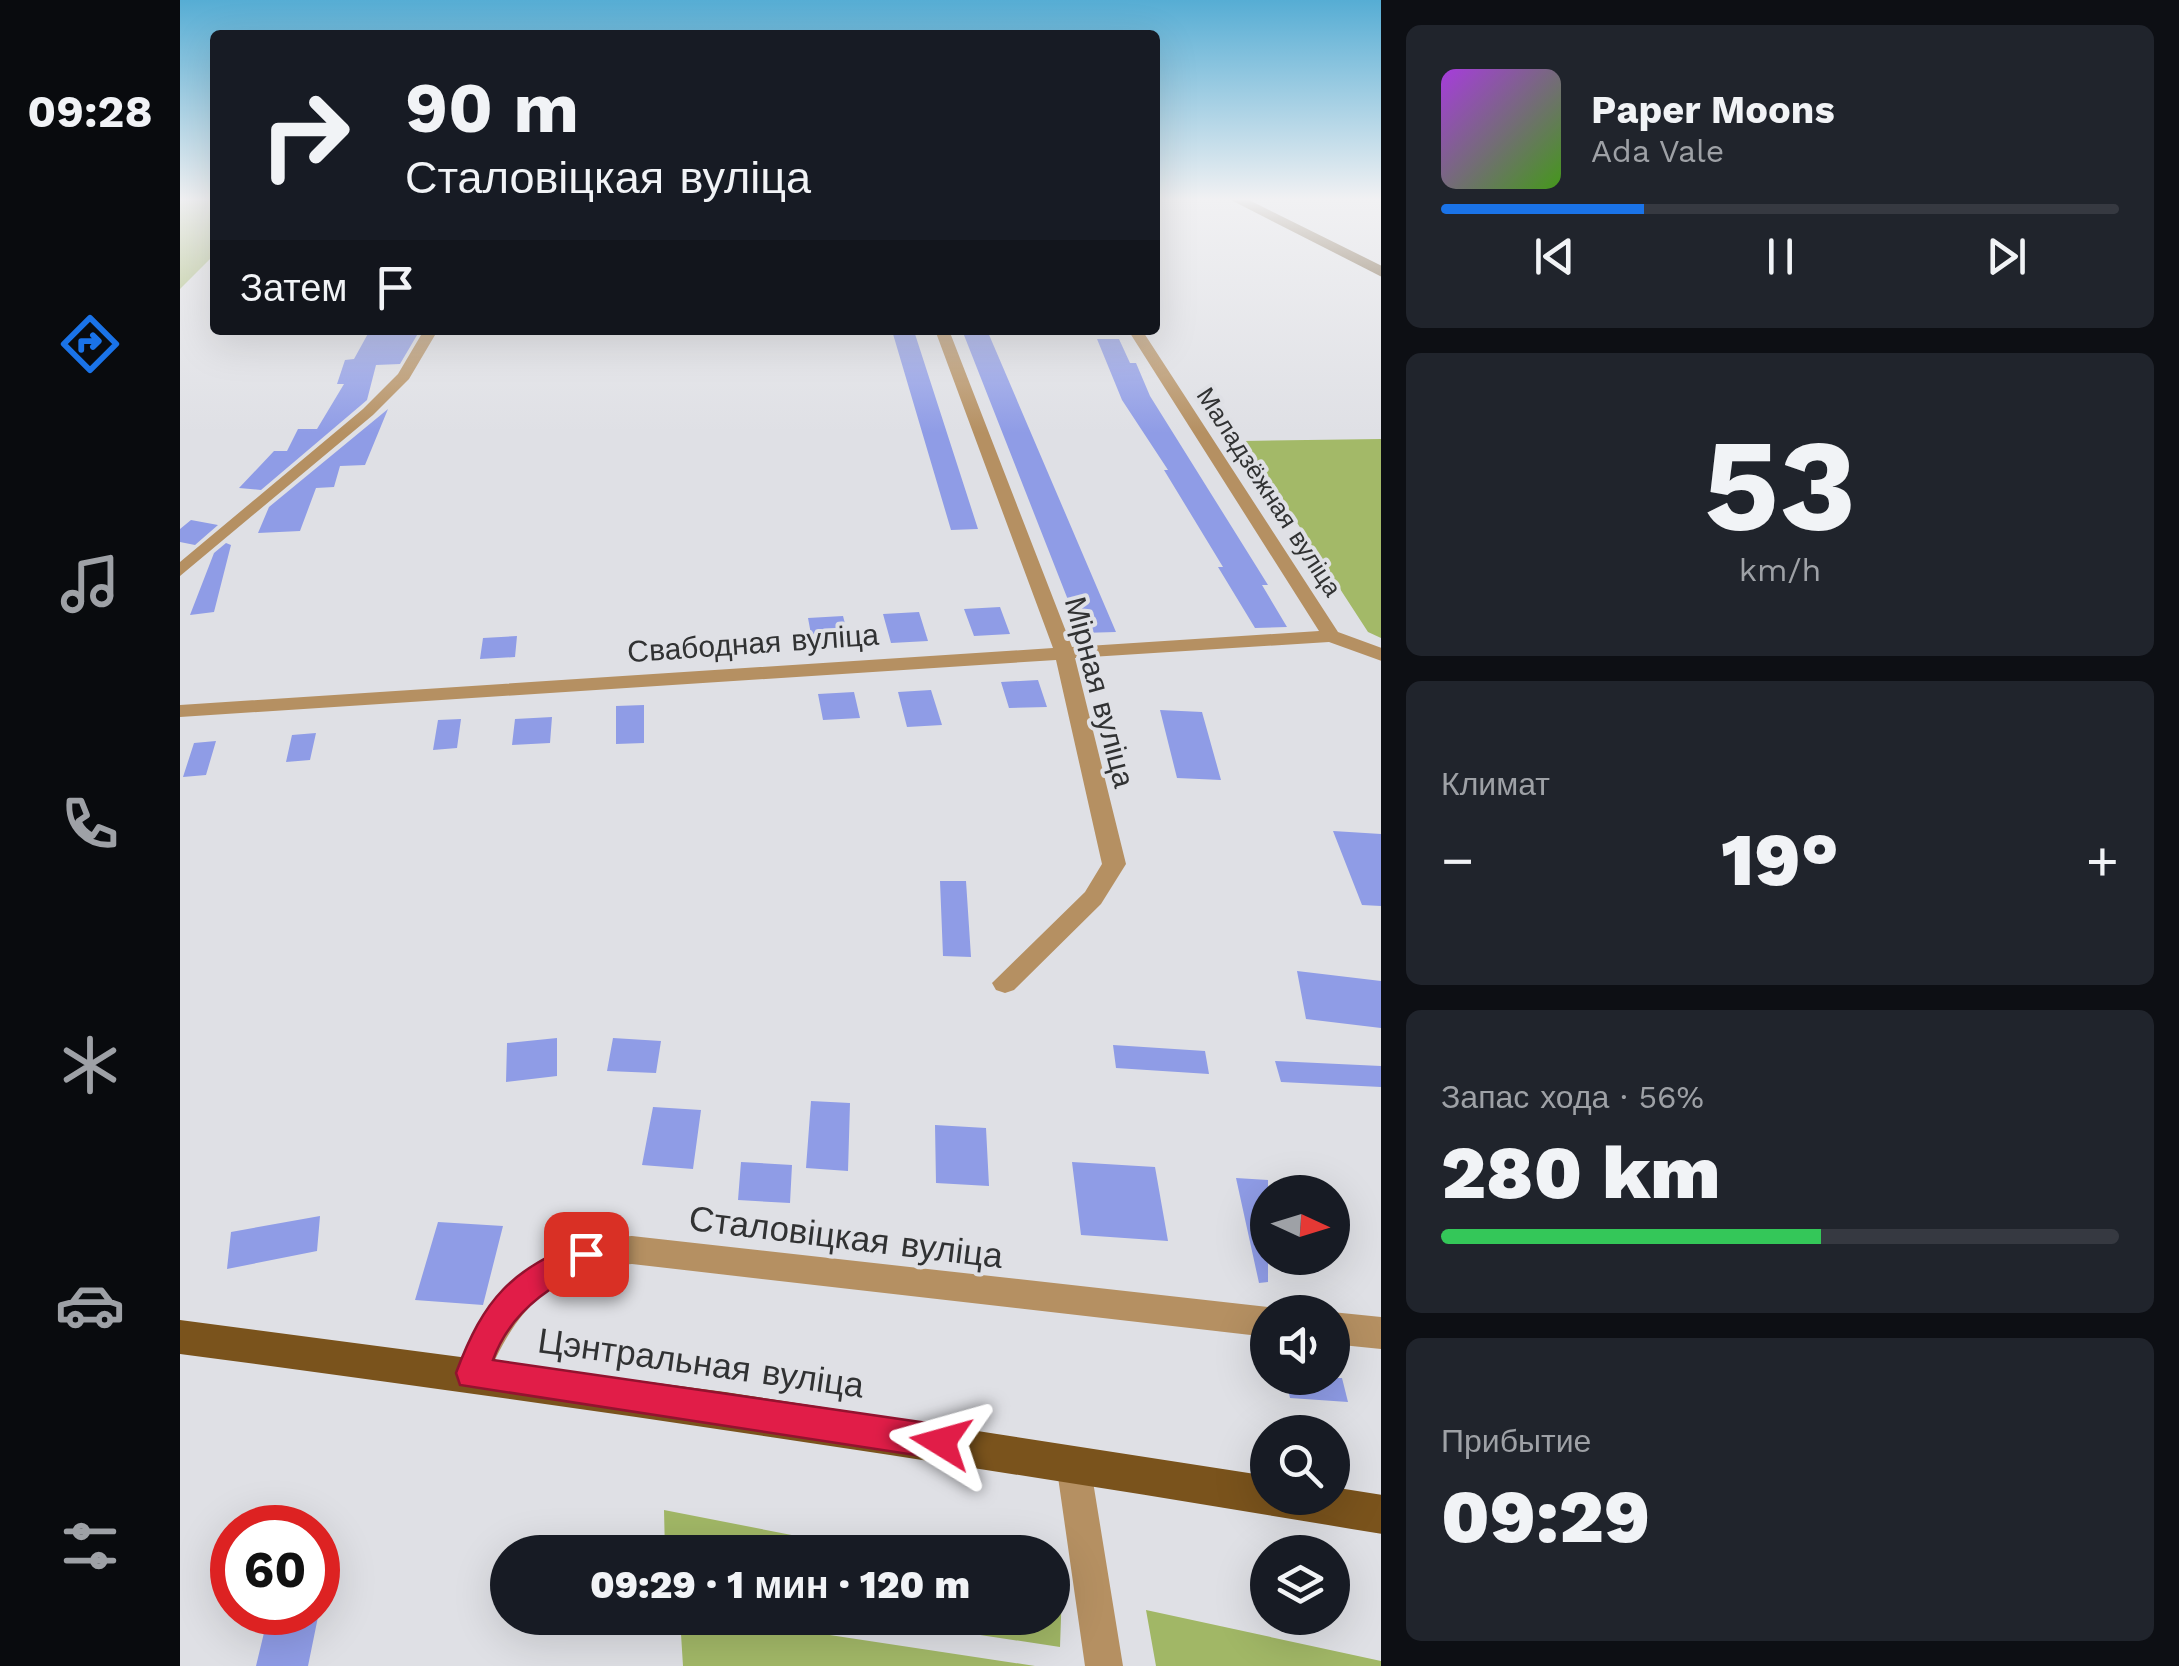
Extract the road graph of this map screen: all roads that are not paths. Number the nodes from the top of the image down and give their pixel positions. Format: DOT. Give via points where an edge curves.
graph roads {
  1 [pos="428,335"];
  2 [pos="944,335"];
  3 [pos="1138,335"];
  4 [pos="180,571"];
  5 [pos="1331,636"];
  6 [pos="1064,652"];
  7 [pos="1381,655"];
  8 [pos="180,711"];
  9 [pos="1006,983"];
  10 [pos="1250,1320"];
  11 [pos="1350,1330"];
  12 [pos="1381,1333"];
  13 [pos="180,1337"];
  14 [pos="472,1373"];
  15 [pos="1073,1463"];
  16 [pos="1250,1492"];
  17 [pos="1350,1509"];
  18 [pos="1381,1514"];
  19 [pos="1104,1666"];
  1 -- 4 [label="street" via="404,376 368,412"];
  2 -- 6 [label="street, Мірная вуліца"];
  3 -- 5 [label="street, Маладзёжная вуліца"];
  5 -- 6 [label="street, Свабодная вуліца"];
  5 -- 7 [label="street, Маладзёжная вуліца"];
  6 -- 8 [label="street, Свабодная вуліца"];
  6 -- 9 [label="street, Мірная вуліца" via="1114,864 1092,898"];
  10 -- 14 [label="street, Сталовіцкая вуліца" via="632,1250 586,1254 548,1270 515,1297 483,1342"];
  11 -- 12 [label="street"];
  13 -- 14 [label="main road, Цэнтральная вуліца"];
  14 -- 15 [label="main road, Цэнтральная вуліца"];
  15 -- 16 [label="main road, Цэнтральная вуліца"];
  15 -- 19 [label="street"];
  17 -- 18 [label="main road"];
}
